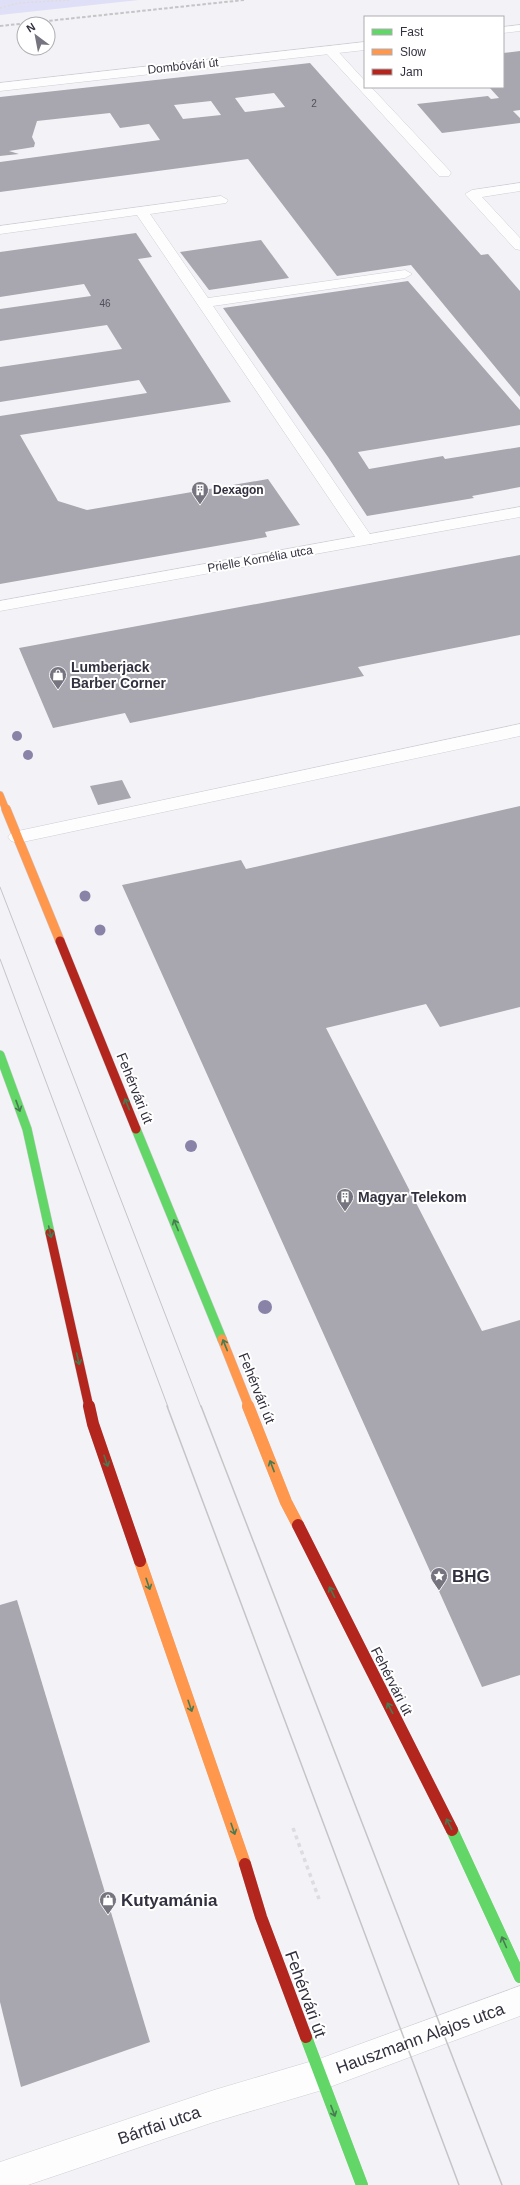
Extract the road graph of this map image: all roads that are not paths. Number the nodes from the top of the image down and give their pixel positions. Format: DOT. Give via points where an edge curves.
graph roads {
  1 [pos="520,28"];
  2 [pos="504,30"];
  3 [pos="364,46"];
  4 [pos="330,50"];
  5 [pos="0,86"];
  6 [pos="364,87"];
  7 [pos="365,88"];
  8 [pos="444,173"];
  9 [pos="520,187"];
  10 [pos="222,200"];
  11 [pos="141,211"];
  12 [pos="0,230"];
  13 [pos="520,246"];
  14 [pos="405,274"];
  15 [pos="204,304"];
  16 [pos="520,512"];
  17 [pos="366,540"];
  18 [pos="0,606"];
  19 [pos="520,730"];
  20 [pos="0,795"];
  21 [pos="18,837"];
  22 [pos="0,1055"];
  23 [pos="520,1977"];
  24 [pos="520,2001"];
  25 [pos="319,2075"];
  26 [pos="0,2178"];
  27 [pos="362,2185"];
  1 -- 2 [label="street"];
  3 -- 4 [label="street, Dombóvári út"];
  4 -- 5 [label="street, Dombóvári út"];
  4 -- 6 [label="street"];
  7 -- 8 [label="street"];
  9 -- 13 [label="street" via="472,194"];
  10 -- 11 [label="street"];
  11 -- 12 [label="street"];
  11 -- 15 [label="street"];
  14 -- 15 [label="street"];
  15 -- 17 [label="street"];
  16 -- 17 [label="street, Prielle Kornélia utca"];
  17 -- 18 [label="street, Prielle Kornélia utca"];
  19 -- 21 [label="street"];
  20 -- 21 [label="street, Fehérvári út"];
  23 -- 21 [label="street, Fehérvári út, one-way" via="464,1855 286,1502 244,1390"];
  22 -- 25 [label="street, Fehérvári út, one-way" via="27,1129 93,1424 261,1917"];
  24 -- 25 [label="street, Hauszmann Alajos utca"];
  25 -- 26 [label="street, Bártfai utca" via="214,2106"];
  25 -- 27 [label="street, Fehérvári út, one-way"];
}
